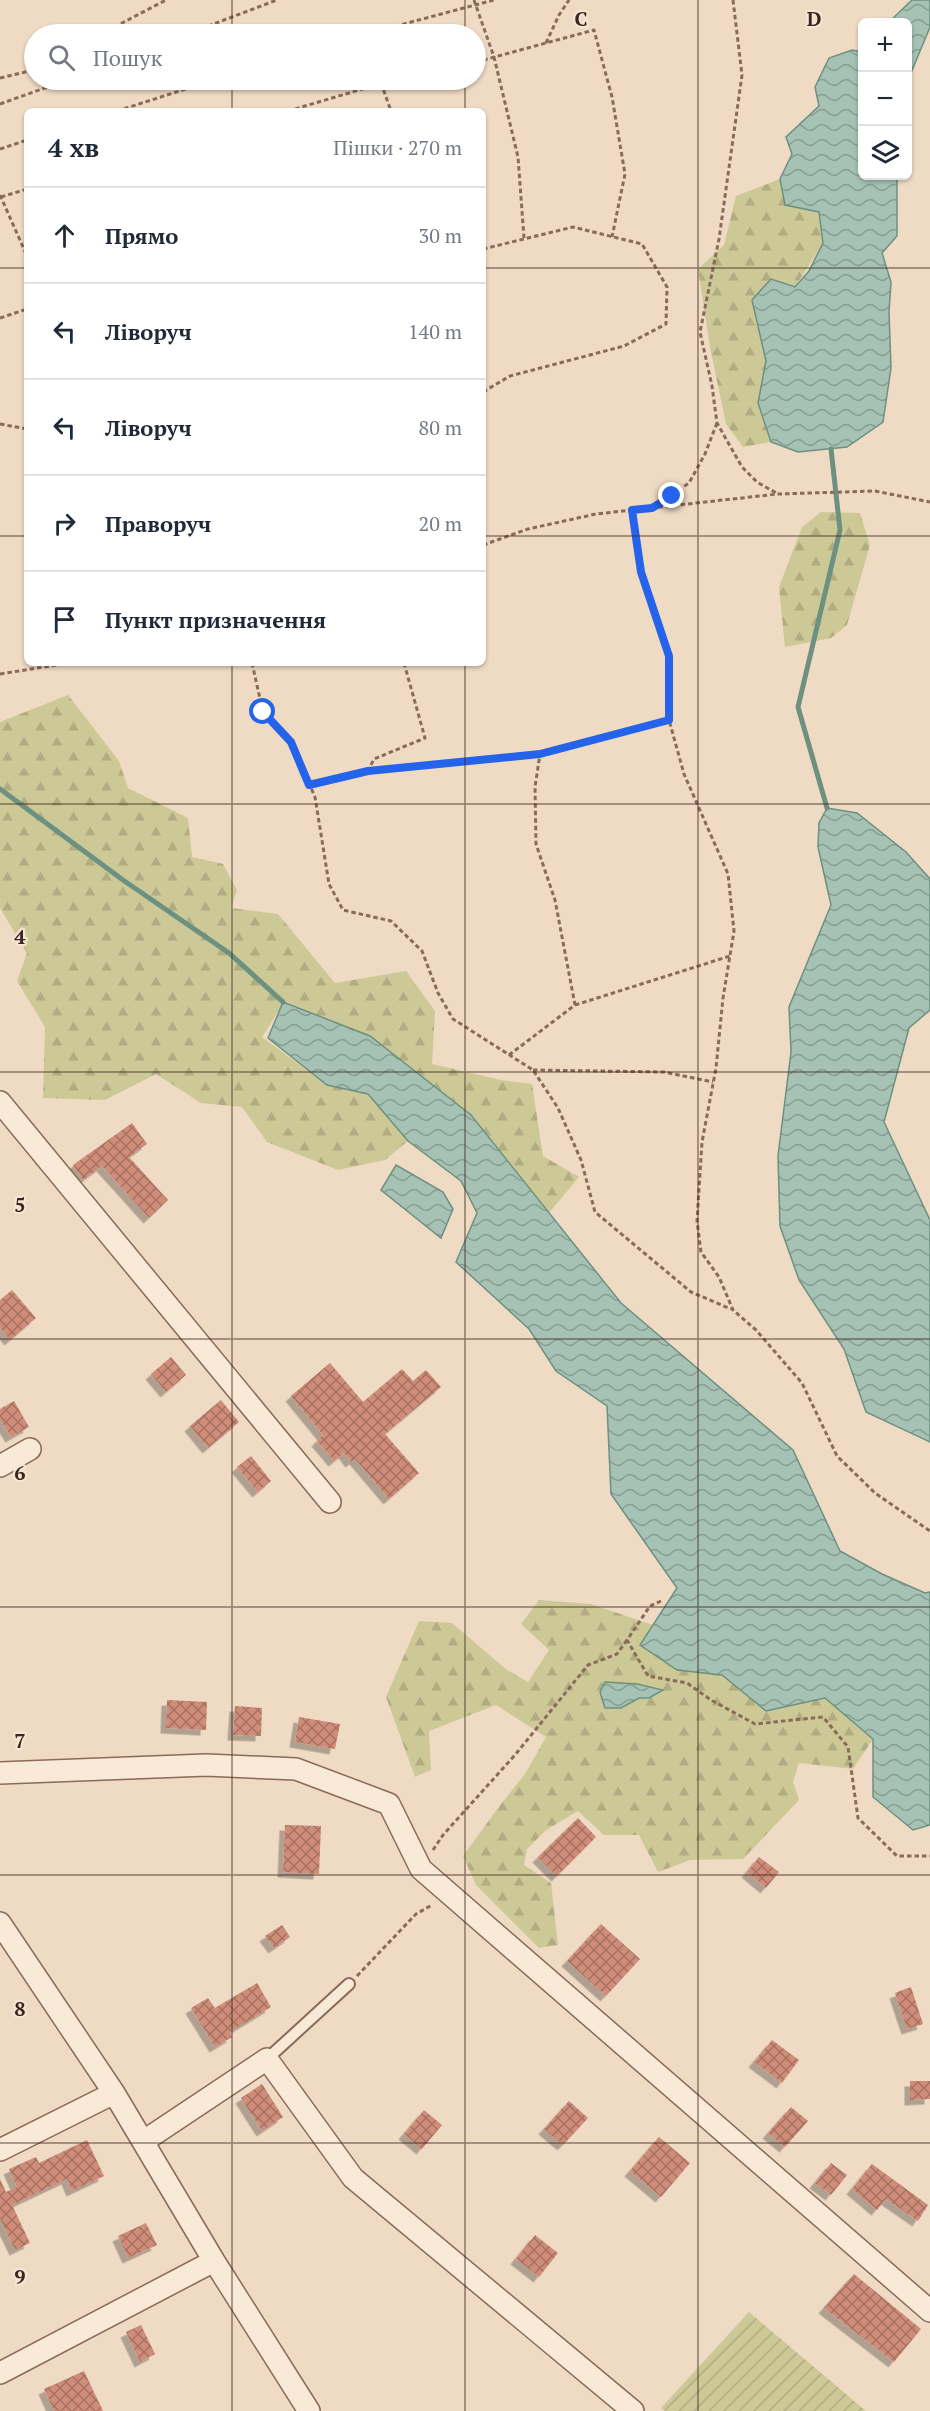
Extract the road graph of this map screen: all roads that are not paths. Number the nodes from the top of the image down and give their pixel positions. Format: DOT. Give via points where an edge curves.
graph roads {
  1 [pos="0,1102"];
  2 [pos="30,1449"];
  3 [pos="0,1466"];
  4 [pos="330,1502"];
  5 [pos="0,1773"];
  6 [pos="0,1923"];
  7 [pos="350,1984"];
  8 [pos="267,2059"];
  9 [pos="114,2093"];
  10 [pos="144,2141"];
  11 [pos="0,2150"];
  12 [pos="214,2261"];
  13 [pos="930,2311"];
  14 [pos="0,2373"];
  15 [pos="309,2411"];
  16 [pos="633,2411"];
  1 -- 4 [label="street"];
  2 -- 3 [label="street"];
  5 -- 13 [label="street" via="206,1765 296,1769 389,1804 421,1869"];
  6 -- 9 [label="street"];
  7 -- 8 [label="lane"];
  8 -- 10 [label="street"];
  8 -- 16 [label="street" via="352,2178"];
  9 -- 10 [label="street"];
  9 -- 11 [label="street"];
  10 -- 12 [label="street"];
  12 -- 14 [label="street"];
  12 -- 15 [label="street"];
}
